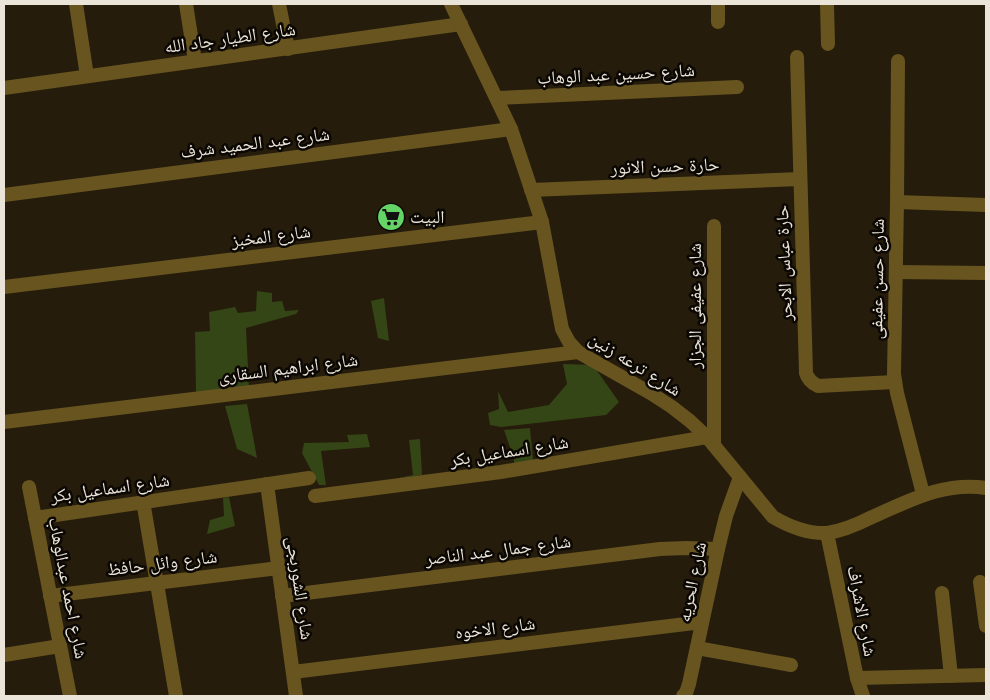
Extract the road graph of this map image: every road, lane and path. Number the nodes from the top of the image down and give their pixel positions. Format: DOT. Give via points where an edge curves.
graph roads {
  1 [pos="76,4"];
  2 [pos="186,4"];
  3 [pos="280,4"];
  4 [pos="451,4"];
  5 [pos="718,4"];
  6 [pos="827,4"];
  7 [pos="718,22"];
  8 [pos="461,24"];
  9 [pos="828,44"];
  10 [pos="288,48"];
  11 [pos="797,57"];
  12 [pos="195,61"];
  13 [pos="898,61"];
  14 [pos="88,76"];
  15 [pos="737,87"];
  16 [pos="4,88"];
  17 [pos="497,98"];
  18 [pos="511,129"];
  19 [pos="800,179"];
  20 [pos="531,190"];
  21 [pos="4,195"];
  22 [pos="898,202"];
  23 [pos="986,205"];
  24 [pos="542,222"];
  25 [pos="714,226"];
  26 [pos="896,272"];
  27 [pos="986,274"];
  28 [pos="4,287"];
  29 [pos="578,352"];
  30 [pos="894,382"];
  31 [pos="4,422"];
  32 [pos="710,441"];
  33 [pos="740,477"];
  34 [pos="309,478"];
  35 [pos="267,484"];
  36 [pos="28,487"];
  37 [pos="986,488"];
  38 [pos="923,494"];
  39 [pos="315,496"];
  40 [pos="143,502"];
  41 [pos="35,518"];
  42 [pos="827,532"];
  43 [pos="718,549"];
  44 [pos="278,568"];
  45 [pos="980,582"];
  46 [pos="157,583"];
  47 [pos="942,593"];
  48 [pos="50,596"];
  49 [pos="282,596"];
  50 [pos="702,622"];
  51 [pos="986,626"];
  52 [pos="60,646"];
  53 [pos="697,648"];
  54 [pos="4,655"];
  55 [pos="791,665"];
  56 [pos="293,672"];
  57 [pos="986,674"];
  58 [pos="951,676"];
  59 [pos="857,678"];
  60 [pos="70,696"];
  61 [pos="176,696"];
  62 [pos="296,696"];
  63 [pos="683,696"];
  64 [pos="863,696"];
  1 -- 14 [label="street"];
  2 -- 12 [label="street"];
  3 -- 10 [label="street"];
  4 -- 8 [label="street, شارع ترعه زنين"];
  5 -- 7 [label="street"];
  6 -- 9 [label="street"];
  8 -- 10 [label="street, شارع الطيار جاد الله"];
  8 -- 17 [label="street, شارع ترعه زنين"];
  10 -- 12 [label="street, شارع الطيار جاد الله"];
  11 -- 19 [label="street, حارة عباس الابحر"];
  12 -- 14 [label="street, شارع الطيار جاد الله"];
  13 -- 22 [label="street, شارع حسن عفيفى"];
  14 -- 16 [label="street, شارع الطيار جاد الله"];
  15 -- 17 [label="street, شارع حسين عبد الوهاب"];
  17 -- 18 [label="street, شارع ترعه زنين"];
  18 -- 20 [label="street, شارع ترعه زنين"];
  18 -- 21 [label="street, شارع عبد الحميد شرف"];
  19 -- 20 [label="street, حارة حسن الانور"];
  19 -- 30 [label="street, حارة عباس الابحر" via="808,379 818,386"];
  20 -- 24 [label="street, شارع ترعه زنين"];
  22 -- 23 [label="street"];
  22 -- 26 [label="street, شارع حسن عفيفى"];
  24 -- 28 [label="street, شارع المخبز"];
  24 -- 29 [label="street, شارع ترعه زنين" via="562,330"];
  25 -- 32 [label="street, شارع عفيفى الجزار"];
  26 -- 27 [label="street"];
  26 -- 30 [label="street, شارع حسن عفيفى"];
  29 -- 31 [label="street, شارع ابراهيم السقارى"];
  29 -- 32 [label="street, شارع ترعه زنين" via="672,407"];
  30 -- 38 [label="street, شارع حسن عفيفى"];
  32 -- 33 [label="street, شارع ترعه زنين"];
  32 -- 39 [label="street, شارع اسماعيل بكر"];
  33 -- 42 [label="street, شارع ترعه زنين" via="773,517 785,525 799,530"];
  33 -- 43 [label="street, شارع الحريه"];
  34 -- 35 [label="street, شارع اسماعيل بكر"];
  35 -- 40 [label="street, شارع اسماعيل بكر"];
  35 -- 44 [label="street, شارع الشوربجى"];
  36 -- 41 [label="street, شارع احمد عبدالوهاب"];
  37 -- 38 [label="street, شارع ترعه زنين" via="949,488"];
  38 -- 42 [label="street, شارع ترعه زنين" via="854,525"];
  40 -- 41 [label="street, شارع اسماعيل بكر"];
  40 -- 46 [label="street"];
  41 -- 48 [label="street, شارع احمد عبدالوهاب"];
  42 -- 59 [label="street, شارع الاشراف"];
  43 -- 49 [label="street, شارع جمال عبد الناصر" via="660,549"];
  43 -- 50 [label="street, شارع الحريه"];
  44 -- 46 [label="street, شارع وائل حافظ"];
  44 -- 49 [label="street, شارع الشوربجى"];
  45 -- 51 [label="street"];
  46 -- 48 [label="street, شارع وائل حافظ"];
  46 -- 61 [label="street"];
  47 -- 58 [label="street"];
  48 -- 52 [label="street, شارع احمد عبدالوهاب"];
  49 -- 56 [label="street, شارع الشوربجى"];
  50 -- 53 [label="street, شارع الحريه"];
  50 -- 56 [label="street, شارع الاخوه"];
  52 -- 54 [label="street"];
  52 -- 60 [label="street, شارع احمد عبدالوهاب"];
  53 -- 55 [label="street"];
  53 -- 63 [label="street, شارع الحريه" via="690,684"];
  56 -- 62 [label="street, شارع الشوربجى"];
  57 -- 58 [label="street"];
  58 -- 59 [label="street"];
  59 -- 64 [label="street, شارع الاشراف"];
}
